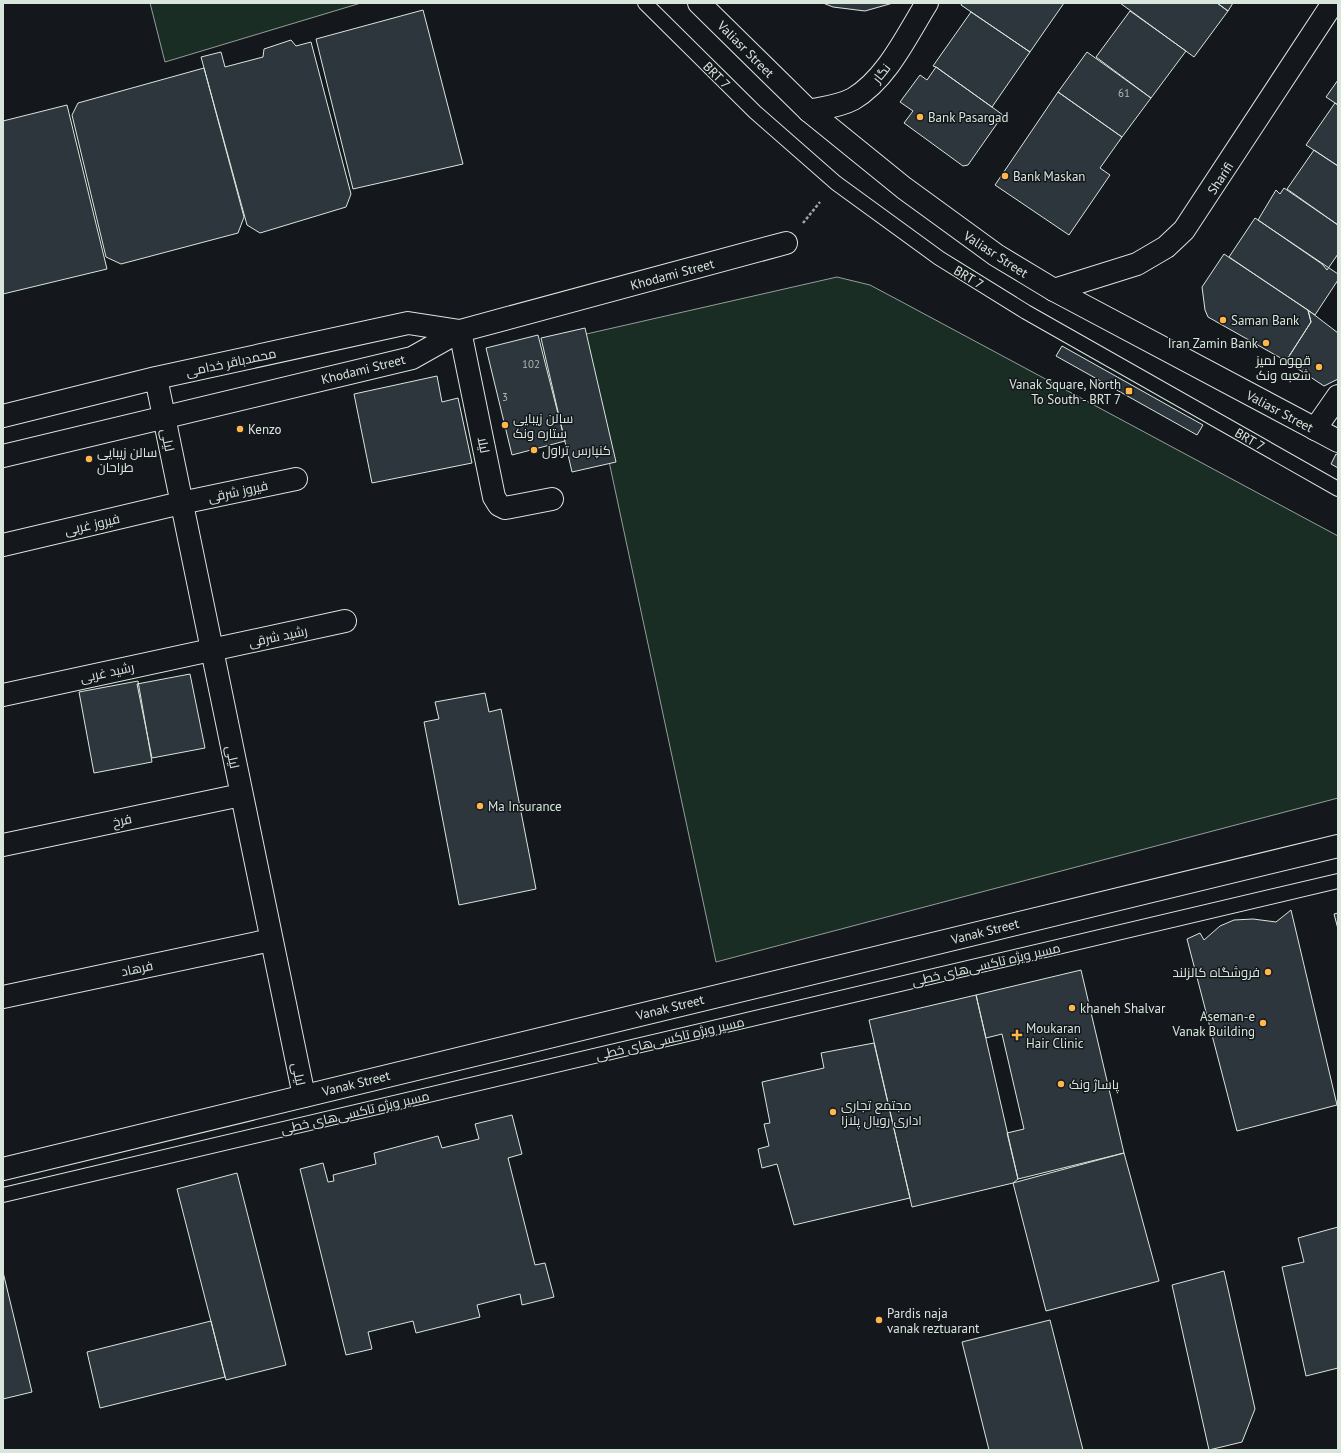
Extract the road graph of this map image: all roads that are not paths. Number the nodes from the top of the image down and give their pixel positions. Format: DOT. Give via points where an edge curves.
graph roads {
  1 [pos="645,3"];
  2 [pos="699,3"];
  3 [pos="927,3"];
  4 [pos="1333,3"];
  5 [pos="809,112"];
  6 [pos="786,243"];
  7 [pos="1054,290"];
  8 [pos="460,331"];
  9 [pos="156,378"];
  10 [pos="1338,396"];
  11 [pos="3,416"];
  12 [pos="163,418"];
  13 [pos="1315,429"];
  14 [pos="1338,441"];
  15 [pos="3,456"];
  16 [pos="296,479"];
  17 [pos="1338,489"];
  18 [pos="552,499"];
  19 [pos="181,503"];
  20 [pos="3,545"];
  21 [pos="344,621"];
  22 [pos="212,650"];
  23 [pos="3,695"];
  24 [pos="241,795"];
  25 [pos="3,845"];
  26 [pos="1338,846"];
  27 [pos="1338,881"];
  28 [pos="271,940"];
  29 [pos="3,997"];
  30 [pos="304,1096"];
  31 [pos="3,1169"];
  32 [pos="3,1195"];
  1 -- 17 [label="lane, BRT 7" via="755,112 836,184 939,258 1026,312"];
  2 -- 5 [label="street, Valiasr Street"];
  3 -- 5 [label="street, نگار" via="881,76 852,99"];
  4 -- 7 [label="street, Sharifi" via="1184,230 1166,247 1137,264"];
  5 -- 7 [label="street, Valiasr Street" via="952,224 996,255"];
  6 -- 8 [label="street, Khodami Street"];
  7 -- 13 [label="street, Valiasr Street"];
  8 -- 9 [label="street, محمدباقر خدامی" via="408,323"];
  8 -- 12 [label="street, Khodami Street" via="412,358"];
  8 -- 18 [label="street, لیلا" via="494,497 504,508"];
  9 -- 11 [label="street, محمدباقر خدامی"];
  9 -- 12 [label="street, لیلی"];
  10 -- 13 [label="street"];
  12 -- 15 [label="street, Khodami Street"];
  12 -- 19 [label="street, لیلی"];
  13 -- 14 [label="street, Valiasr Street"];
  16 -- 19 [label="street, فیروز شرقی"];
  19 -- 20 [label="street, فیروز غربی"];
  19 -- 22 [label="street, لیلی"];
  21 -- 22 [label="street, رشید شرقی"];
  22 -- 23 [label="street, رشید غربی"];
  22 -- 24 [label="street, لیلی"];
  24 -- 25 [label="street, فرخ"];
  24 -- 28 [label="street, لیلی"];
  26 -- 30 [label="street, Vanak Street"];
  27 -- 32 [label="lane, مسیر ویژه تاکسی‌های خطی"];
  28 -- 29 [label="street, فرهاد"];
  28 -- 30 [label="street, لیلی"];
  30 -- 31 [label="street, Vanak Street"];
}
